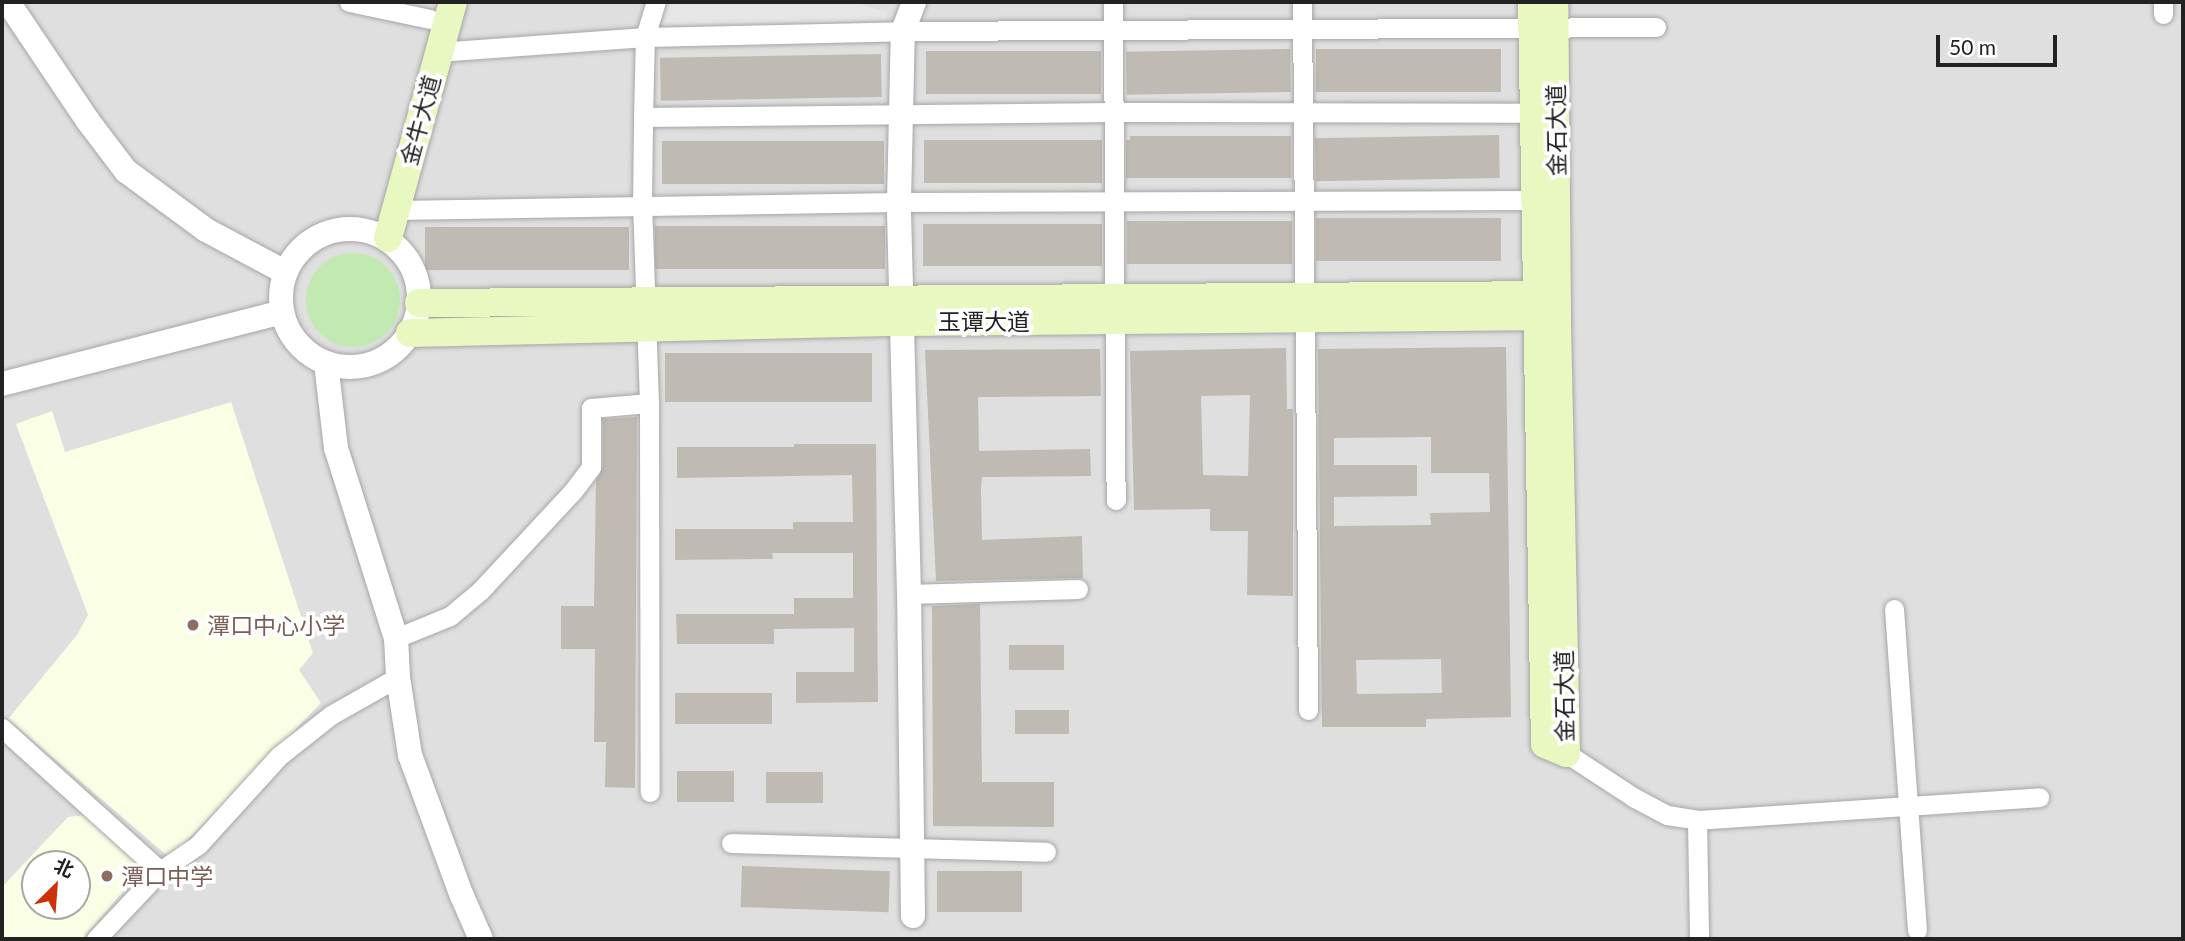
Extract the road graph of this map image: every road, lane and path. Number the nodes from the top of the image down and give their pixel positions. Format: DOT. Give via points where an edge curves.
graph roads {
  1 [pos="8,2"];
  2 [pos="349,2"];
  3 [pos="453,2"];
  4 [pos="656,2"];
  5 [pos="914,2"];
  6 [pos="1113,2"];
  7 [pos="1302,2"];
  8 [pos="432,10"];
  9 [pos="1544,14"];
  10 [pos="1302,27"];
  11 [pos="1656,27"];
  12 [pos="1113,29"];
  13 [pos="903,31"];
  14 [pos="645,37"];
  15 [pos="438,52"];
  16 [pos="1303,111"];
  17 [pos="1113,112"];
  18 [pos="1532,113"];
  19 [pos="643,117"];
  20 [pos="900,117"];
  21 [pos="1304,200"];
  22 [pos="1534,200"];
  23 [pos="898,202"];
  24 [pos="1114,202"];
  25 [pos="642,205"];
  26 [pos="396,210"];
  27 [pos="380,235"];
  28 [pos="285,272"];
  29 [pos="419,303"];
  30 [pos="1547,306"];
  31 [pos="1304,307"];
  32 [pos="900,310"];
  33 [pos="1115,310"];
  34 [pos="282,312"];
  35 [pos="646,314"];
  36 [pos="410,333"];
  37 [pos="326,363"];
  38 [pos="2,384"];
  39 [pos="649,403"];
  40 [pos="1116,500"];
  41 [pos="1078,589"];
  42 [pos="909,594"];
  43 [pos="1894,609"];
  44 [pos="396,638"];
  45 [pos="398,677"];
  46 [pos="1308,710"];
  47 [pos="2,728"];
  48 [pos="1566,753"];
  49 [pos="650,792"];
  50 [pos="2039,797"];
  51 [pos="1908,804"];
  52 [pos="1697,820"];
  53 [pos="731,844"];
  54 [pos="912,849"];
  55 [pos="1046,852"];
  56 [pos="160,871"];
  57 [pos="913,916"];
  58 [pos="1917,930"];
  59 [pos="96,939"];
  60 [pos="481,939"];
  61 [pos="1699,939"];
  1 -- 28 [label="street" via="126,171 206,230"];
  2 -- 8 [label="street"];
  3 -- 15 [label="main road, 金牛大道"];
  4 -- 14 [label="street"];
  5 -- 13 [label="street"];
  6 -- 12 [label="street"];
  7 -- 10 [label="street"];
  8 -- 27 [label="main road, 金牛大道"];
  9 -- 10 [label="street"];
  9 -- 11 [label="street"];
  9 -- 18 [label="main road, 金石大道"];
  9 -- 30 [label="main road, 金石大道"];
  10 -- 12 [label="street"];
  10 -- 16 [label="street"];
  12 -- 13 [label="street"];
  12 -- 17 [label="street"];
  13 -- 14 [label="street"];
  13 -- 20 [label="street"];
  14 -- 15 [label="street"];
  14 -- 19 [label="street"];
  15 -- 26 [label="main road, 金牛大道"];
  16 -- 17 [label="street"];
  16 -- 18 [label="street"];
  16 -- 21 [label="street"];
  17 -- 20 [label="street"];
  17 -- 24 [label="street"];
  18 -- 22 [label="main road, 金石大道"];
  19 -- 20 [label="street"];
  19 -- 25 [label="street"];
  20 -- 23 [label="street"];
  21 -- 22 [label="street"];
  21 -- 24 [label="street"];
  21 -- 31 [label="street"];
  22 -- 30 [label="main road, 金石大道"];
  23 -- 24 [label="street"];
  23 -- 25 [label="street"];
  23 -- 32 [label="street"];
  24 -- 33 [label="street"];
  25 -- 26 [label="street"];
  25 -- 35 [label="street"];
  26 -- 27 [label="main road, 金牛大道"];
  27 -- 28 [label="street" via="340,229 317,236 298,251"];
  27 -- 29 [label="street" via="406,257 414,271"];
  28 -- 34 [label="street"];
  29 -- 35 [label="main road, 玉谭大道"];
  29 -- 36 [label="street"];
  30 -- 31 [label="main road, 玉谭大道"];
  30 -- 48 [label="main road, 金石大道" via="1545,744"];
  31 -- 33 [label="main road, 玉谭大道"];
  31 -- 46 [label="street"];
  32 -- 33 [label="main road, 玉谭大道"];
  32 -- 35 [label="main road, 玉谭大道"];
  32 -- 42 [label="street"];
  33 -- 40 [label="street"];
  34 -- 37 [label="street" via="302,348"];
  34 -- 38 [label="street"];
  35 -- 36 [label="main road, 玉谭大道"];
  35 -- 39 [label="street"];
  36 -- 37 [label="street" via="380,360 353,367"];
  37 -- 44 [label="street" via="336,448"];
  39 -- 44 [label="street" via="591,408 592,467 573,491 480,591 450,616"];
  39 -- 49 [label="street"];
  41 -- 42 [label="street"];
  42 -- 54 [label="street"];
  43 -- 51 [label="street"];
  44 -- 45 [label="street"];
  45 -- 56 [label="street" via="331,715 279,756 198,845"];
  45 -- 60 [label="street" via="410,755"];
  47 -- 56 [label="street"];
  48 -- 52 [label="street" via="1667,815"];
  50 -- 51 [label="street"];
  51 -- 52 [label="street"];
  51 -- 58 [label="street"];
  52 -- 61 [label="street"];
  53 -- 54 [label="street"];
  54 -- 55 [label="street"];
  54 -- 57 [label="street"];
  56 -- 59 [label="street"];
}
